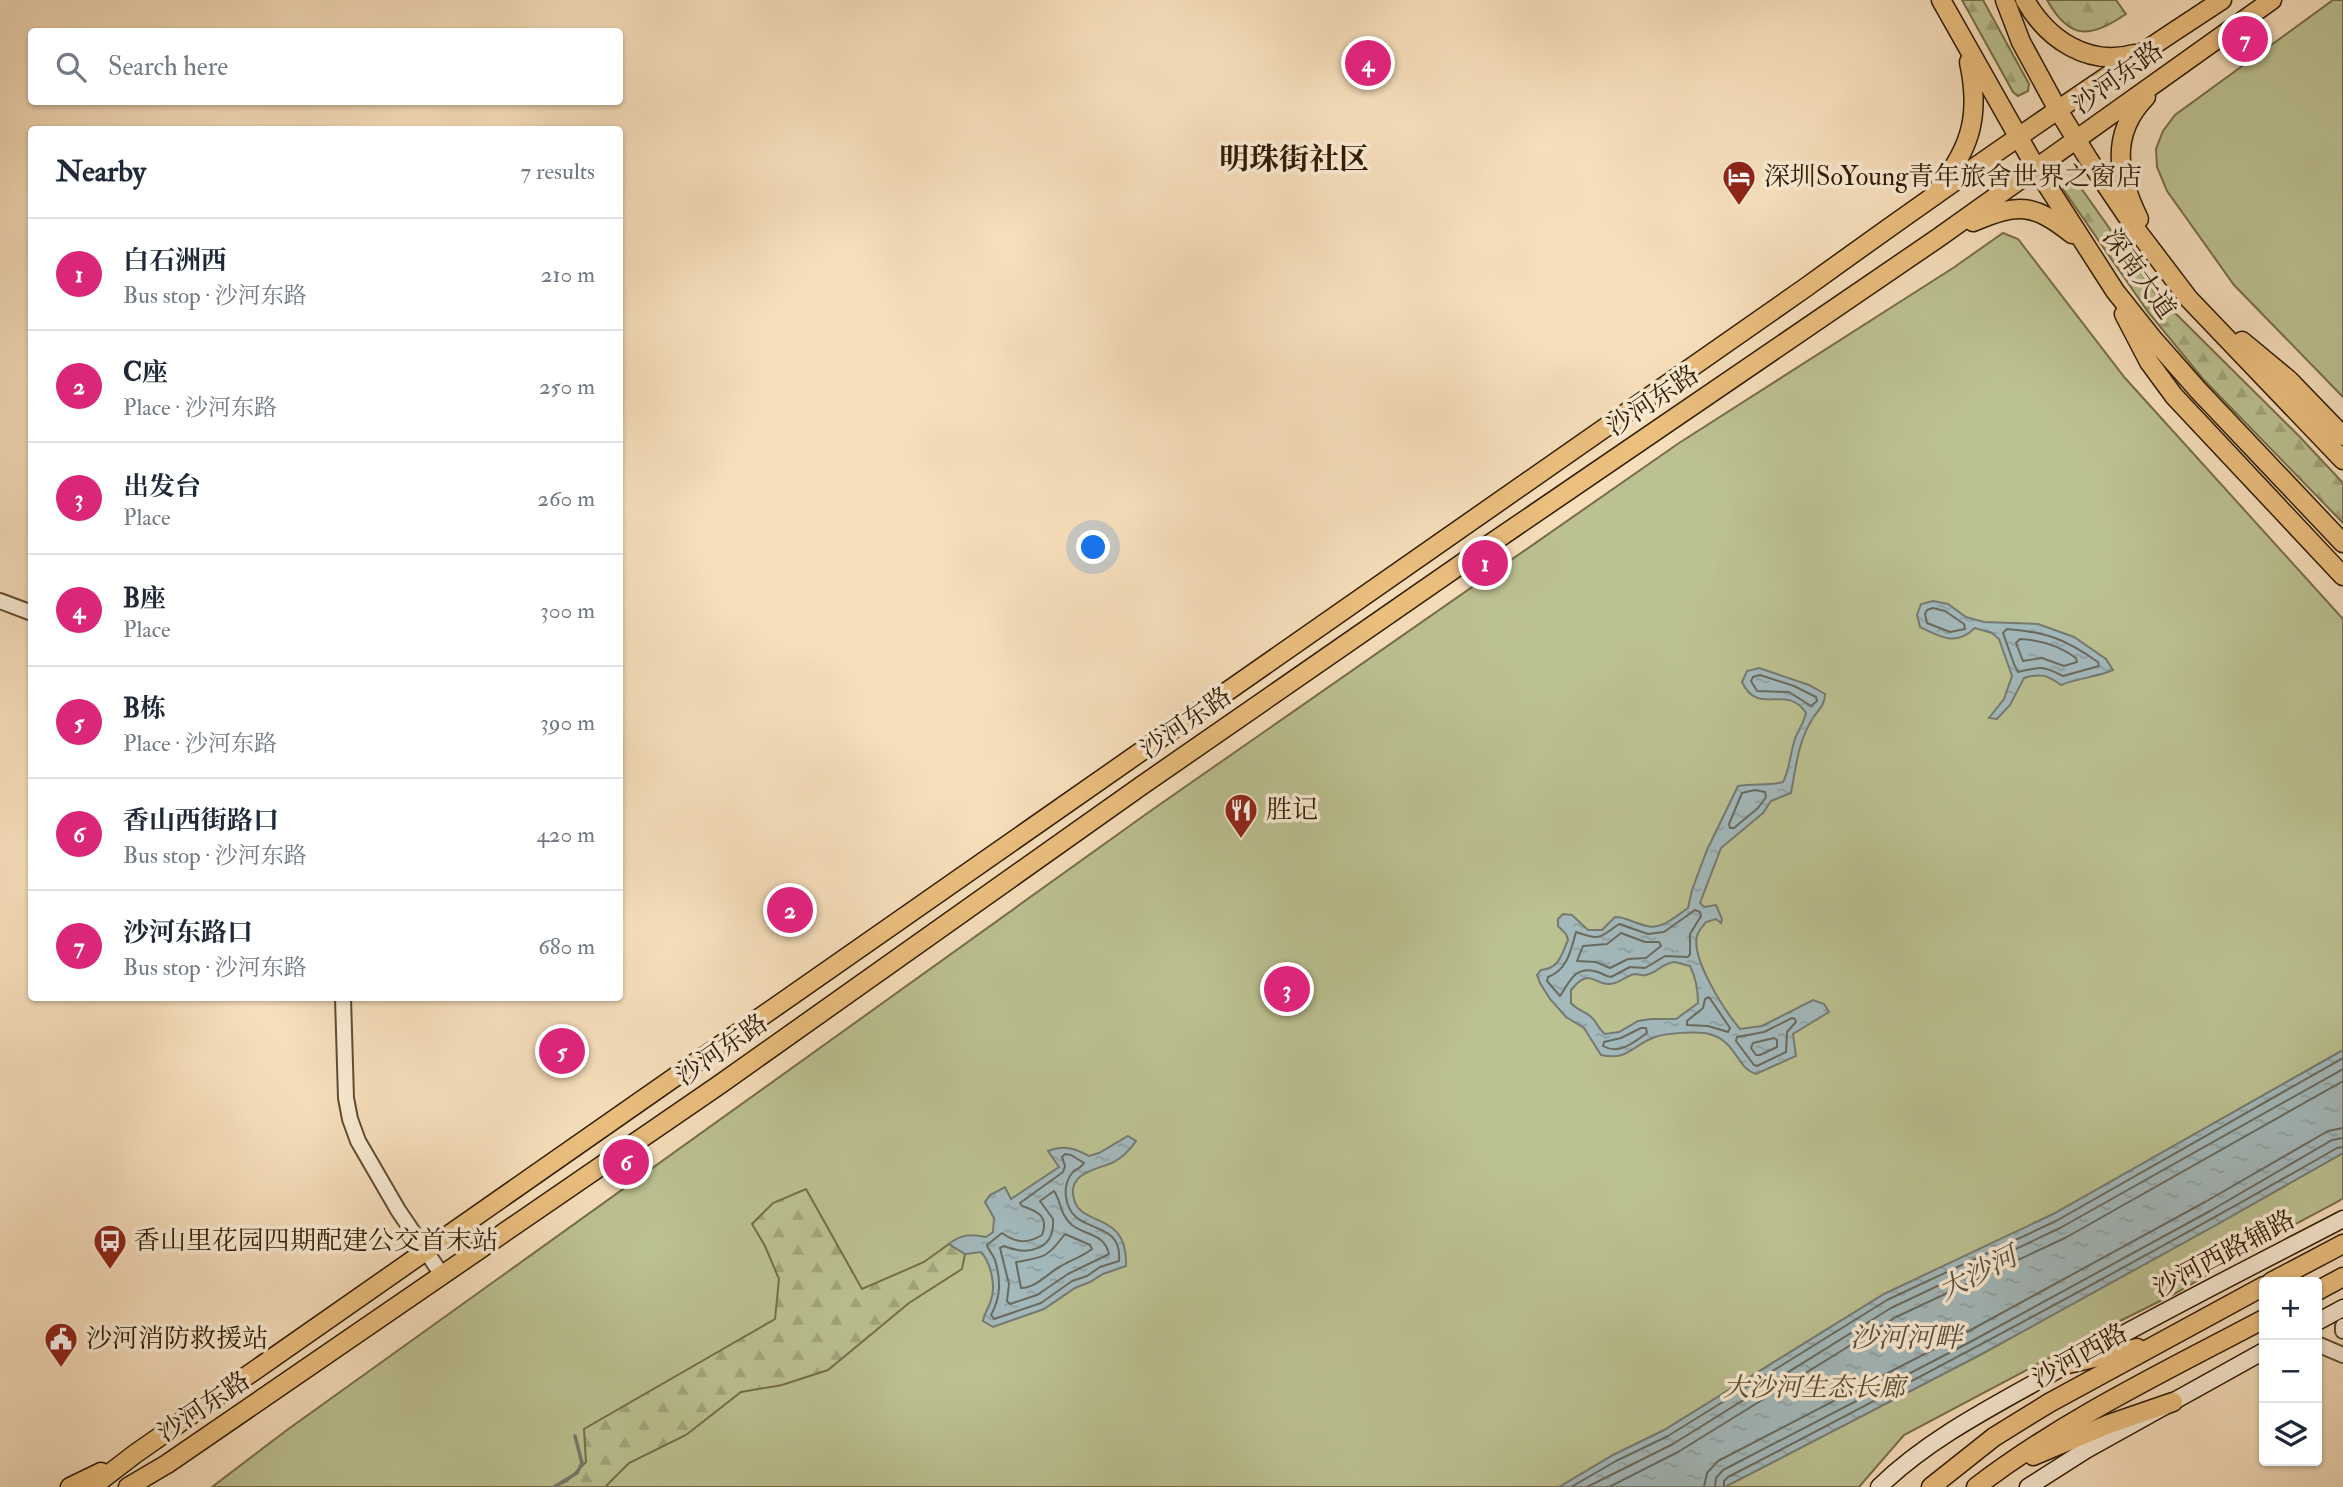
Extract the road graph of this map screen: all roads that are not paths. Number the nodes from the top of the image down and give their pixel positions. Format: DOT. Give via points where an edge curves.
graph roads {
  1 [pos="1941,0"];
  2 [pos="2005,0"];
  3 [pos="2025,0"];
  4 [pos="2222,0"];
  5 [pos="2272,0"];
  6 [pos="1965,47"];
  7 [pos="2144,51"];
  8 [pos="2169,73"];
  9 [pos="2058,110"];
  10 [pos="2018,138"];
  11 [pos="2076,140"];
  12 [pos="2036,169"];
  13 [pos="1924,204"];
  14 [pos="1938,238"];
  15 [pos="2081,241"];
  16 [pos="2158,260"];
  17 [pos="2115,291"];
  18 [pos="2189,299"];
  19 [pos="2343,436"];
  20 [pos="2340,457"];
  21 [pos="2343,543"];
  22 [pos="2343,576"];
  23 [pos="0,601"];
  24 [pos="28,612"];
  25 [pos="343,1001"];
  26 [pos="2343,1219"];
  27 [pos="2343,1244"];
  28 [pos="426,1252"];
  29 [pos="442,1275"];
  30 [pos="2281,1277"];
  31 [pos="2343,1277"];
  32 [pos="2322,1288"];
  33 [pos="2259,1289"];
  34 [pos="2343,1308"];
  35 [pos="2322,1319"];
  36 [pos="2259,1322"];
  37 [pos="2160,1342"];
  38 [pos="2322,1346"];
  39 [pos="2259,1354"];
  40 [pos="2343,1355"];
  41 [pos="2068,1364"];
  42 [pos="2173,1402"];
  43 [pos="135,1454"];
  44 [pos="167,1464"];
  45 [pos="1995,1472"];
  46 [pos="70,1487"];
  47 [pos="92,1487"];
  48 [pos="128,1487"];
  49 [pos="140,1487"];
  50 [pos="1878,1487"];
  51 [pos="1931,1487"];
  52 [pos="1976,1487"];
  53 [pos="2028,1487"];
  1 -- 6 [label="main road, 深南大道"];
  2 -- 9 [label="main road, 深南大道" via="2021,42"];
  3 -- 7 [label="main road" via="2045,27 2071,47 2105,58"];
  4 -- 7 [label="main road, 沙河东路"];
  5 -- 8 [label="main road, 沙河东路"];
  6 -- 10 [label="main road, 深南大道"];
  6 -- 13 [label="main road" via="1974,100 1970,137 1955,167"];
  7 -- 9 [label="main road, 沙河东路"];
  8 -- 11 [label="main road, 沙河东路"];
  8 -- 16 [label="main road" via="2137,108 2125,130 2120,161 2126,189"];
  9 -- 10 [label="main road, 沙河东路"];
  9 -- 11 [label="main road, 深南大道"];
  10 -- 12 [label="main road, 深南大道"];
  10 -- 13 [label="main road, 沙河东路"];
  11 -- 12 [label="main road, 沙河东路"];
  11 -- 16 [label="main road, 深南大道"];
  12 -- 14 [label="main road, 沙河东路"];
  12 -- 15 [label="main road, 深南大道"];
  13 -- 28 [label="main road, 沙河东路"];
  14 -- 15 [label="main road" via="2013,208 2051,219"];
  14 -- 29 [label="main road, 沙河东路" via="1504,534"];
  15 -- 17 [label="main road, 深南大道"];
  16 -- 18 [label="main road, 深南大道"];
  17 -- 21 [label="main road, 深南大道" via="2162,350"];
  17 -- 22 [label="main road" via="2139,346 2160,378"];
  18 -- 19 [label="main road" via="2272,365"];
  18 -- 20 [label="main road, 深南大道"];
  23 -- 24 [label="street"];
  25 -- 28 [label="street" via="350,1119 358,1141"];
  26 -- 41 [label="main road, 沙河西路辅路"];
  27 -- 30 [label="main road"];
  28 -- 29 [label="street"];
  28 -- 43 [label="main road, 沙河东路"];
  29 -- 44 [label="main road, 沙河东路"];
  31 -- 32 [label="main road"];
  33 -- 37 [label="main road, 沙河西路"];
  34 -- 35 [label="main road"];
  36 -- 45 [label="main road, 沙河西路" via="2094,1408"];
  37 -- 41 [label="main road"];
  37 -- 51 [label="main road, 沙河西路" via="2019,1421"];
  38 -- 40 [label="street"];
  39 -- 42 [label="main road"];
  41 -- 50 [label="main road, 沙河西路辅路" via="1948,1433"];
  42 -- 45 [label="main road"];
  42 -- 53 [label="main road"];
  43 -- 46 [label="main road"];
  43 -- 47 [label="main road, 沙河东路"];
  44 -- 48 [label="main road, 沙河东路"];
  44 -- 49 [label="main road"];
  45 -- 52 [label="main road, 沙河西路"];
}
